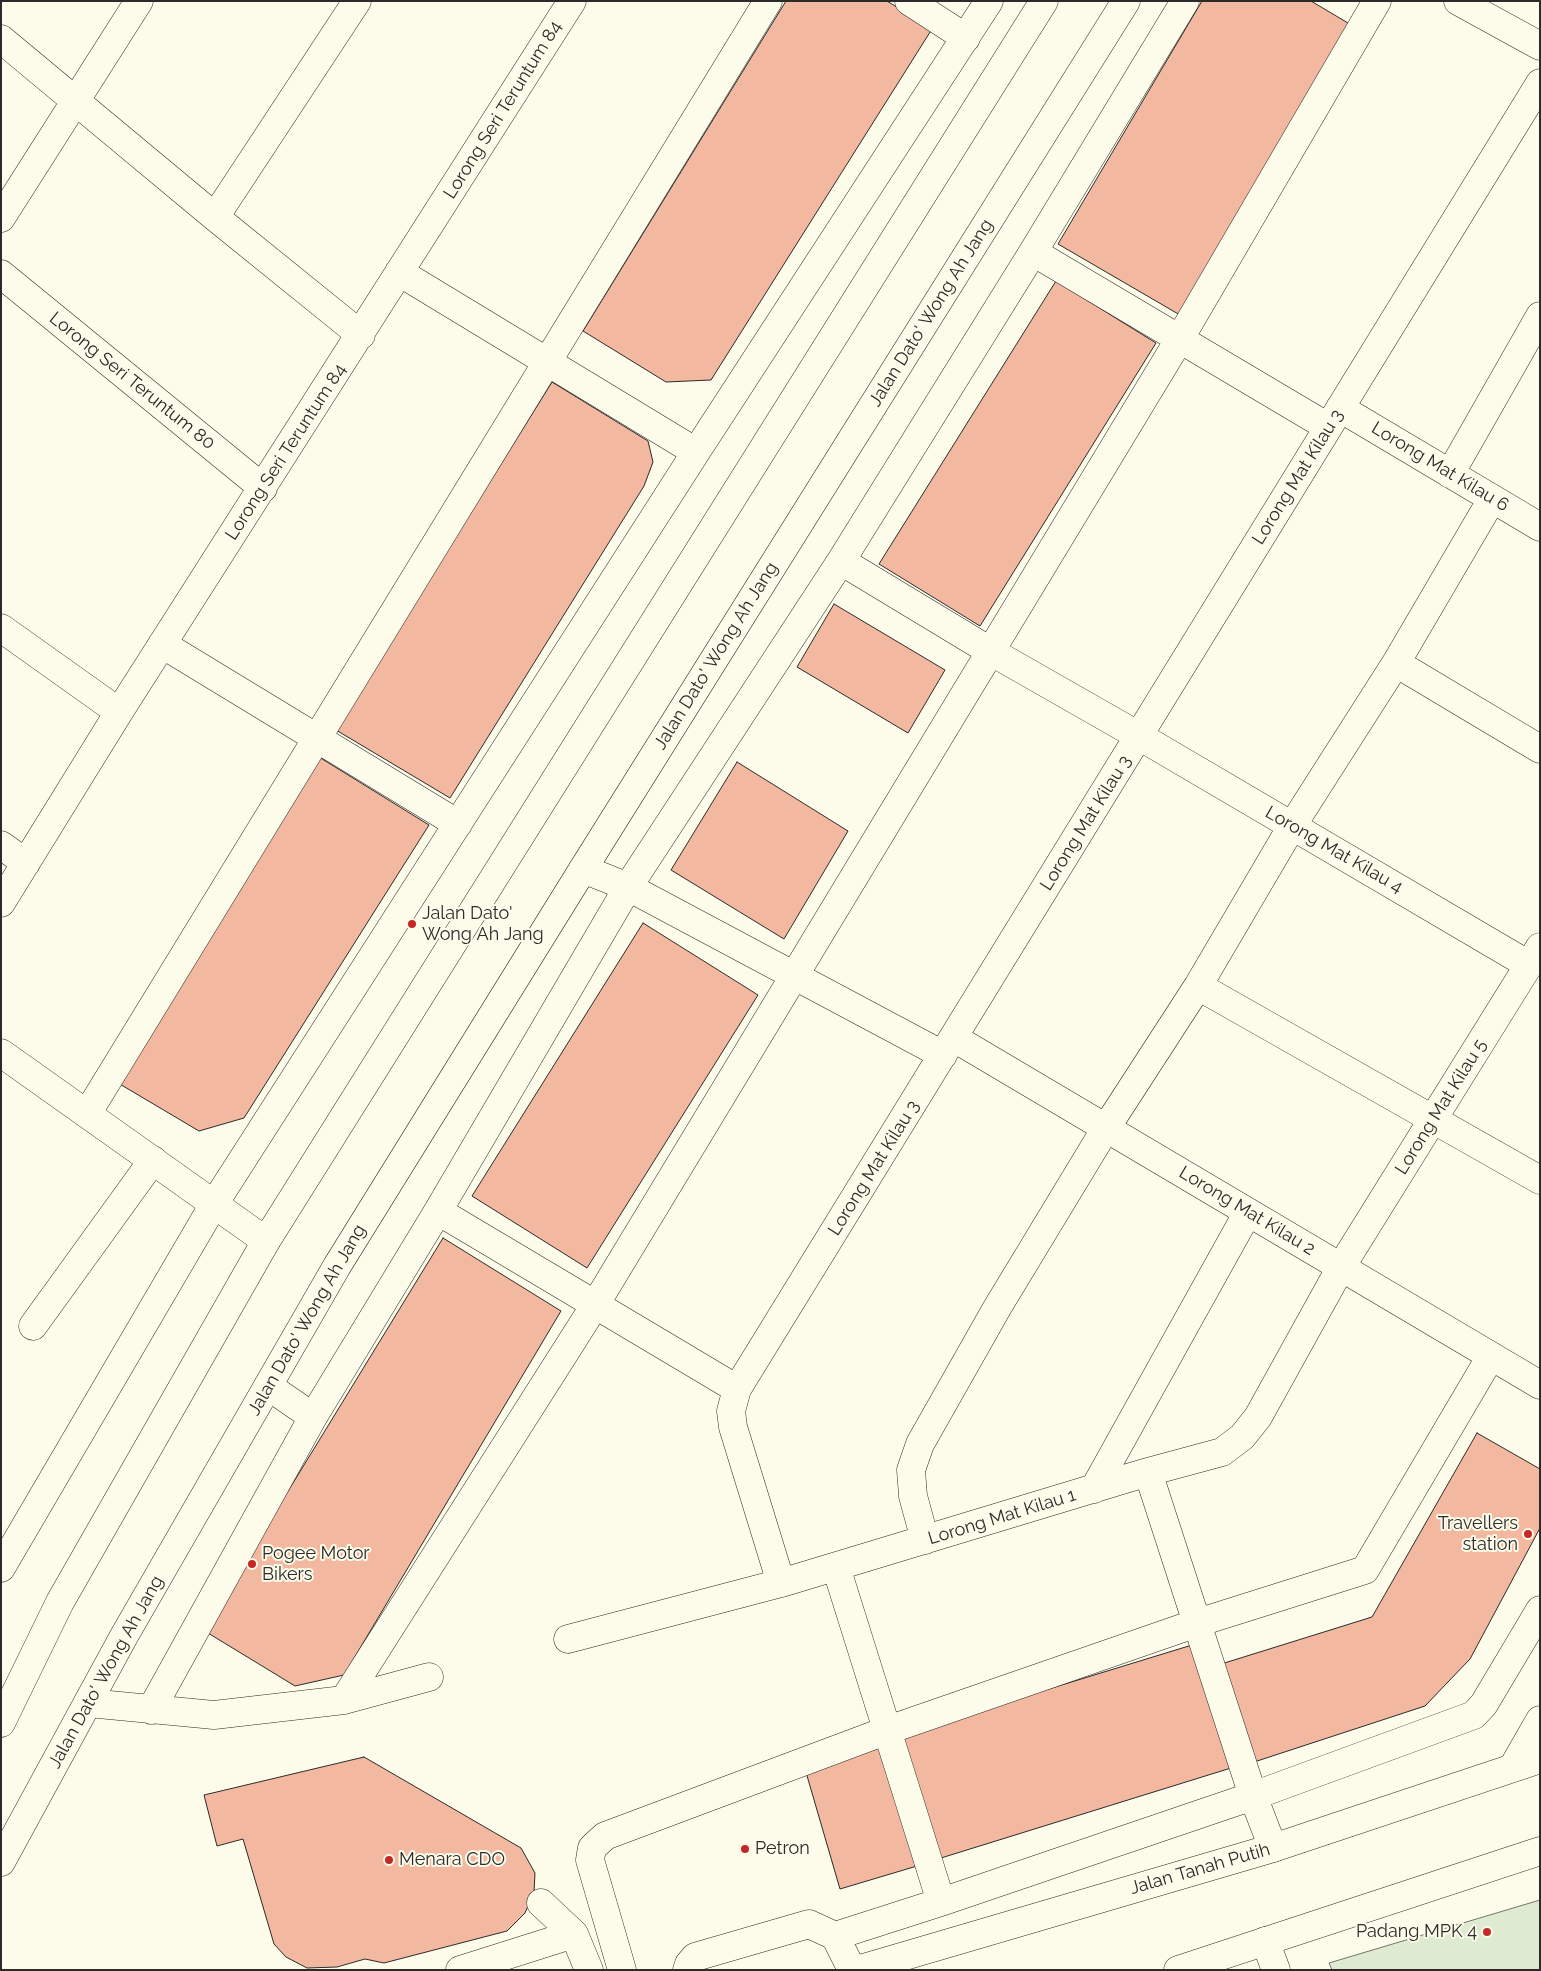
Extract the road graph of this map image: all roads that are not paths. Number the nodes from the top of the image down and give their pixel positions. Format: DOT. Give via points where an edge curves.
graph roads {
  1 [pos="139,1"];
  2 [pos="356,1"];
  3 [pos="768,1"];
  4 [pos="908,1"];
  5 [pos="989,1"];
  6 [pos="1044,1"];
  7 [pos="1126,1"];
  8 [pos="1185,1"];
  9 [pos="1377,1"];
  10 [pos="1458,1"];
  11 [pos="559,6"];
  12 [pos="966,38"];
  13 [pos="1,39"];
  14 [pos="1540,46"];
  15 [pos="1540,83"];
  16 [pos="76,101"];
  17 [pos="215,217"];
  18 [pos="1,218"];
  19 [pos="1033,252"];
  20 [pos="399,272"];
  21 [pos="1,274"];
  22 [pos="1540,316"];
  23 [pos="361,335"];
  24 [pos="1179,340"];
  25 [pos="547,362"];
  26 [pos="1334,417"];
  27 [pos="696,452"];
  28 [pos="1450,474"];
  29 [pos="263,488"];
  30 [pos="1492,498"];
  31 [pos="1540,527"];
  32 [pos="841,561"];
  33 [pos="1,628"];
  34 [pos="162,644"];
  35 [pos="990,651"];
  36 [pos="1396,663"];
  37 [pos="119,712"];
  38 [pos="1139,736"];
  39 [pos="317,739"];
  40 [pos="1540,749"];
  41 [pos="458,824"];
  42 [pos="1292,826"];
  43 [pos="1,845"];
  44 [pos="26,863"];
  45 [pos="583,869"];
  46 [pos="628,888"];
  47 [pos="1,903"];
  48 [pos="1534,956"];
  49 [pos="793,976"];
  50 [pos="1198,986"];
  51 [pos="948,1046"];
  52 [pos="1,1053"];
  53 [pos="87,1114"];
  54 [pos="1433,1120"];
  55 [pos="1106,1128"];
  56 [pos="153,1160"];
  57 [pos="1540,1180"];
  58 [pos="214,1204"];
  59 [pos="438,1211"];
  60 [pos="1248,1212"];
  61 [pos="266,1240"];
  62 [pos="1341,1267"];
  63 [pos="595,1304"];
  64 [pos="33,1326"];
  65 [pos="1491,1356"];
  66 [pos="1540,1384"];
  67 [pos="268,1386"];
  68 [pos="738,1389"];
  69 [pos="313,1417"];
  70 [pos="1148,1472"];
  71 [pos="1094,1489"];
  72 [pos="925,1540"];
  73 [pos="836,1567"];
  74 [pos="1,1568"];
  75 [pos="781,1584"];
  76 [pos="1540,1610"];
  77 [pos="1196,1623"];
  78 [pos="568,1639"];
  79 [pos="429,1676"];
  80 [pos="344,1700"];
  81 [pos="88,1703"];
  82 [pos="151,1710"];
  83 [pos="1540,1720"];
  84 [pos="1,1722"];
  85 [pos="888,1730"];
  86 [pos="1540,1759"];
  87 [pos="1513,1767"];
  88 [pos="1253,1796"];
  89 [pos="1274,1848"];
  90 [pos="1540,1851"];
  91 [pos="1,1862"];
  92 [pos="540,1902"];
  93 [pos="941,1902"];
  94 [pos="574,1934"];
  95 [pos="835,1936"];
  96 [pos="1265,1941"];
  97 [pos="460,1970"];
  98 [pos="589,1970"];
  99 [pos="622,1970"];
  100 [pos="687,1970"];
  101 [pos="852,1970"];
  102 [pos="857,1970"];
  103 [pos="1178,1970"];
  104 [pos="1276,1970"];
  1 -- 16 [label="main road"];
  2 -- 17 [label="main road"];
  3 -- 25 [label="main road"];
  4 -- 12 [label="main road"];
  5 -- 12 [label="main road"];
  6 -- 61 [label="main road"];
  7 -- 45 [label="main road, Jalan Dato' Wong Ah Jang"];
  8 -- 19 [label="main road"];
  9 -- 24 [label="main road"];
  10 -- 14 [label="main road"];
  11 -- 20 [label="main road, Lorong Seri Teruntum 84"];
  12 -- 27 [label="main road"];
  13 -- 16 [label="main road"];
  15 -- 26 [label="main road, Lorong Mat Kilau 3"];
  16 -- 17 [label="main road"];
  16 -- 18 [label="main road"];
  17 -- 23 [label="main road"];
  19 -- 24 [label="main road, Lorong Mat Kilau 6"];
  19 -- 32 [label="main road"];
  20 -- 23 [label="main road, Lorong Seri Teruntum 84"];
  20 -- 25 [label="main road"];
  21 -- 29 [label="main road, Lorong Seri Teruntum 80"];
  22 -- 28 [label="main road"];
  23 -- 29 [label="main road, Lorong Seri Teruntum 84"];
  24 -- 26 [label="main road, Lorong Mat Kilau 6"];
  24 -- 35 [label="main road"];
  25 -- 27 [label="main road"];
  25 -- 39 [label="main road"];
  26 -- 28 [label="main road, Lorong Mat Kilau 6"];
  26 -- 38 [label="main road, Lorong Mat Kilau 3"];
  27 -- 41 [label="main road"];
  28 -- 30 [label="main road, Lorong Mat Kilau 6"];
  29 -- 34 [label="main road, Lorong Seri Teruntum 84"];
  30 -- 31 [label="main road, Lorong Mat Kilau 6"];
  30 -- 36 [label="main road"];
  32 -- 35 [label="main road, Lorong Mat Kilau 4"];
  32 -- 46 [label="main road"];
  33 -- 37 [label="main road"];
  34 -- 37 [label="main road, Lorong Seri Teruntum 84"];
  34 -- 39 [label="main road"];
  35 -- 38 [label="main road, Lorong Mat Kilau 4"];
  35 -- 49 [label="main road"];
  36 -- 40 [label="main road"];
  36 -- 42 [label="main road"];
  37 -- 44 [label="main road, Lorong Seri Teruntum 84"];
  38 -- 42 [label="main road, Lorong Mat Kilau 4"];
  38 -- 51 [label="main road, Lorong Mat Kilau 3"];
  39 -- 41 [label="main road"];
  39 -- 53 [label="main road"];
  41 -- 58 [label="main road"];
  42 -- 48 [label="main road, Lorong Mat Kilau 4"];
  42 -- 50 [label="main road"];
  43 -- 44 [label="main road"];
  44 -- 47 [label="main road, Lorong Seri Teruntum 84"];
  45 -- 46 [label="main road, Lorong Mat Kilau 2"];
  45 -- 67 [label="main road, Jalan Dato' Wong Ah Jang" via="337,1266"];
  46 -- 49 [label="main road, Lorong Mat Kilau 2"];
  46 -- 59 [label="main road"];
  48 -- 54 [label="main road, Lorong Mat Kilau 5"];
  49 -- 51 [label="main road, Lorong Mat Kilau 2"];
  49 -- 63 [label="main road"];
  50 -- 54 [label="main road"];
  50 -- 55 [label="main road"];
  51 -- 55 [label="main road, Lorong Mat Kilau 2"];
  51 -- 68 [label="main road, Lorong Mat Kilau 3"];
  52 -- 53 [label="main road"];
  53 -- 56 [label="main road"];
  54 -- 57 [label="main road"];
  54 -- 62 [label="main road, Lorong Mat Kilau 5"];
  55 -- 60 [label="main road, Lorong Mat Kilau 2"];
  55 -- 72 [label="main road" via="997,1308 920,1444 911,1470 913,1496"];
  56 -- 58 [label="main road"];
  56 -- 64 [label="main road"];
  58 -- 61 [label="main road"];
  58 -- 74 [label="main road"];
  59 -- 63 [label="main road"];
  59 -- 69 [label="main road"];
  60 -- 62 [label="main road, Lorong Mat Kilau 2"];
  60 -- 71 [label="main road"];
  61 -- 84 [label="main road" via="60,1602"];
  62 -- 65 [label="main road, Lorong Mat Kilau 2"];
  62 -- 70 [label="main road, Lorong Mat Kilau 1" via="1258,1417 1242,1438 1222,1452"];
  63 -- 68 [label="main road"];
  63 -- 80 [label="main road"];
  65 -- 66 [label="main road, Lorong Mat Kilau 2"];
  65 -- 77 [label="main road" via="1365,1570"];
  67 -- 69 [label="main road"];
  67 -- 81 [label="main road, Jalan Dato' Wong Ah Jang"];
  68 -- 75 [label="main road, Lorong Mat Kilau 3" via="731,1411 733,1427"];
  69 -- 82 [label="main road"];
  70 -- 71 [label="main road, Lorong Mat Kilau 1"];
  70 -- 77 [label="main road"];
  71 -- 72 [label="main road, Lorong Mat Kilau 1"];
  72 -- 73 [label="main road, Lorong Mat Kilau 1"];
  73 -- 75 [label="main road, Lorong Mat Kilau 1"];
  73 -- 85 [label="main road"];
  75 -- 78 [label="main road, Lorong Mat Kilau 1"];
  76 -- 88 [label="main road" via="1484,1704 1474,1715"];
  77 -- 85 [label="main road"];
  77 -- 88 [label="main road"];
  79 -- 80 [label="main road"];
  80 -- 82 [label="main road" via="214,1715"];
  81 -- 82 [label="main road"];
  81 -- 91 [label="main road, Jalan Dato' Wong Ah Jang"];
  83 -- 87 [label="main road"];
  85 -- 93 [label="main road"];
  85 -- 99 [label="main road" via="605,1836 592,1848 590,1860"];
  86 -- 87 [label="main road, Jalan Tanah Putih"];
  87 -- 89 [label="main road, Jalan Tanah Putih"];
  88 -- 89 [label="main road"];
  88 -- 93 [label="main road"];
  89 -- 102 [label="main road, Jalan Tanah Putih"];
  90 -- 96 [label="main road"];
  92 -- 94 [label="main road"];
  93 -- 95 [label="main road"];
  94 -- 97 [label="main road"];
  94 -- 98 [label="main road"];
  95 -- 100 [label="main road" via="816,1925 802,1925 695,1957"];
  95 -- 101 [label="main road"];
  96 -- 103 [label="main road"];
  96 -- 104 [label="main road"];
}
